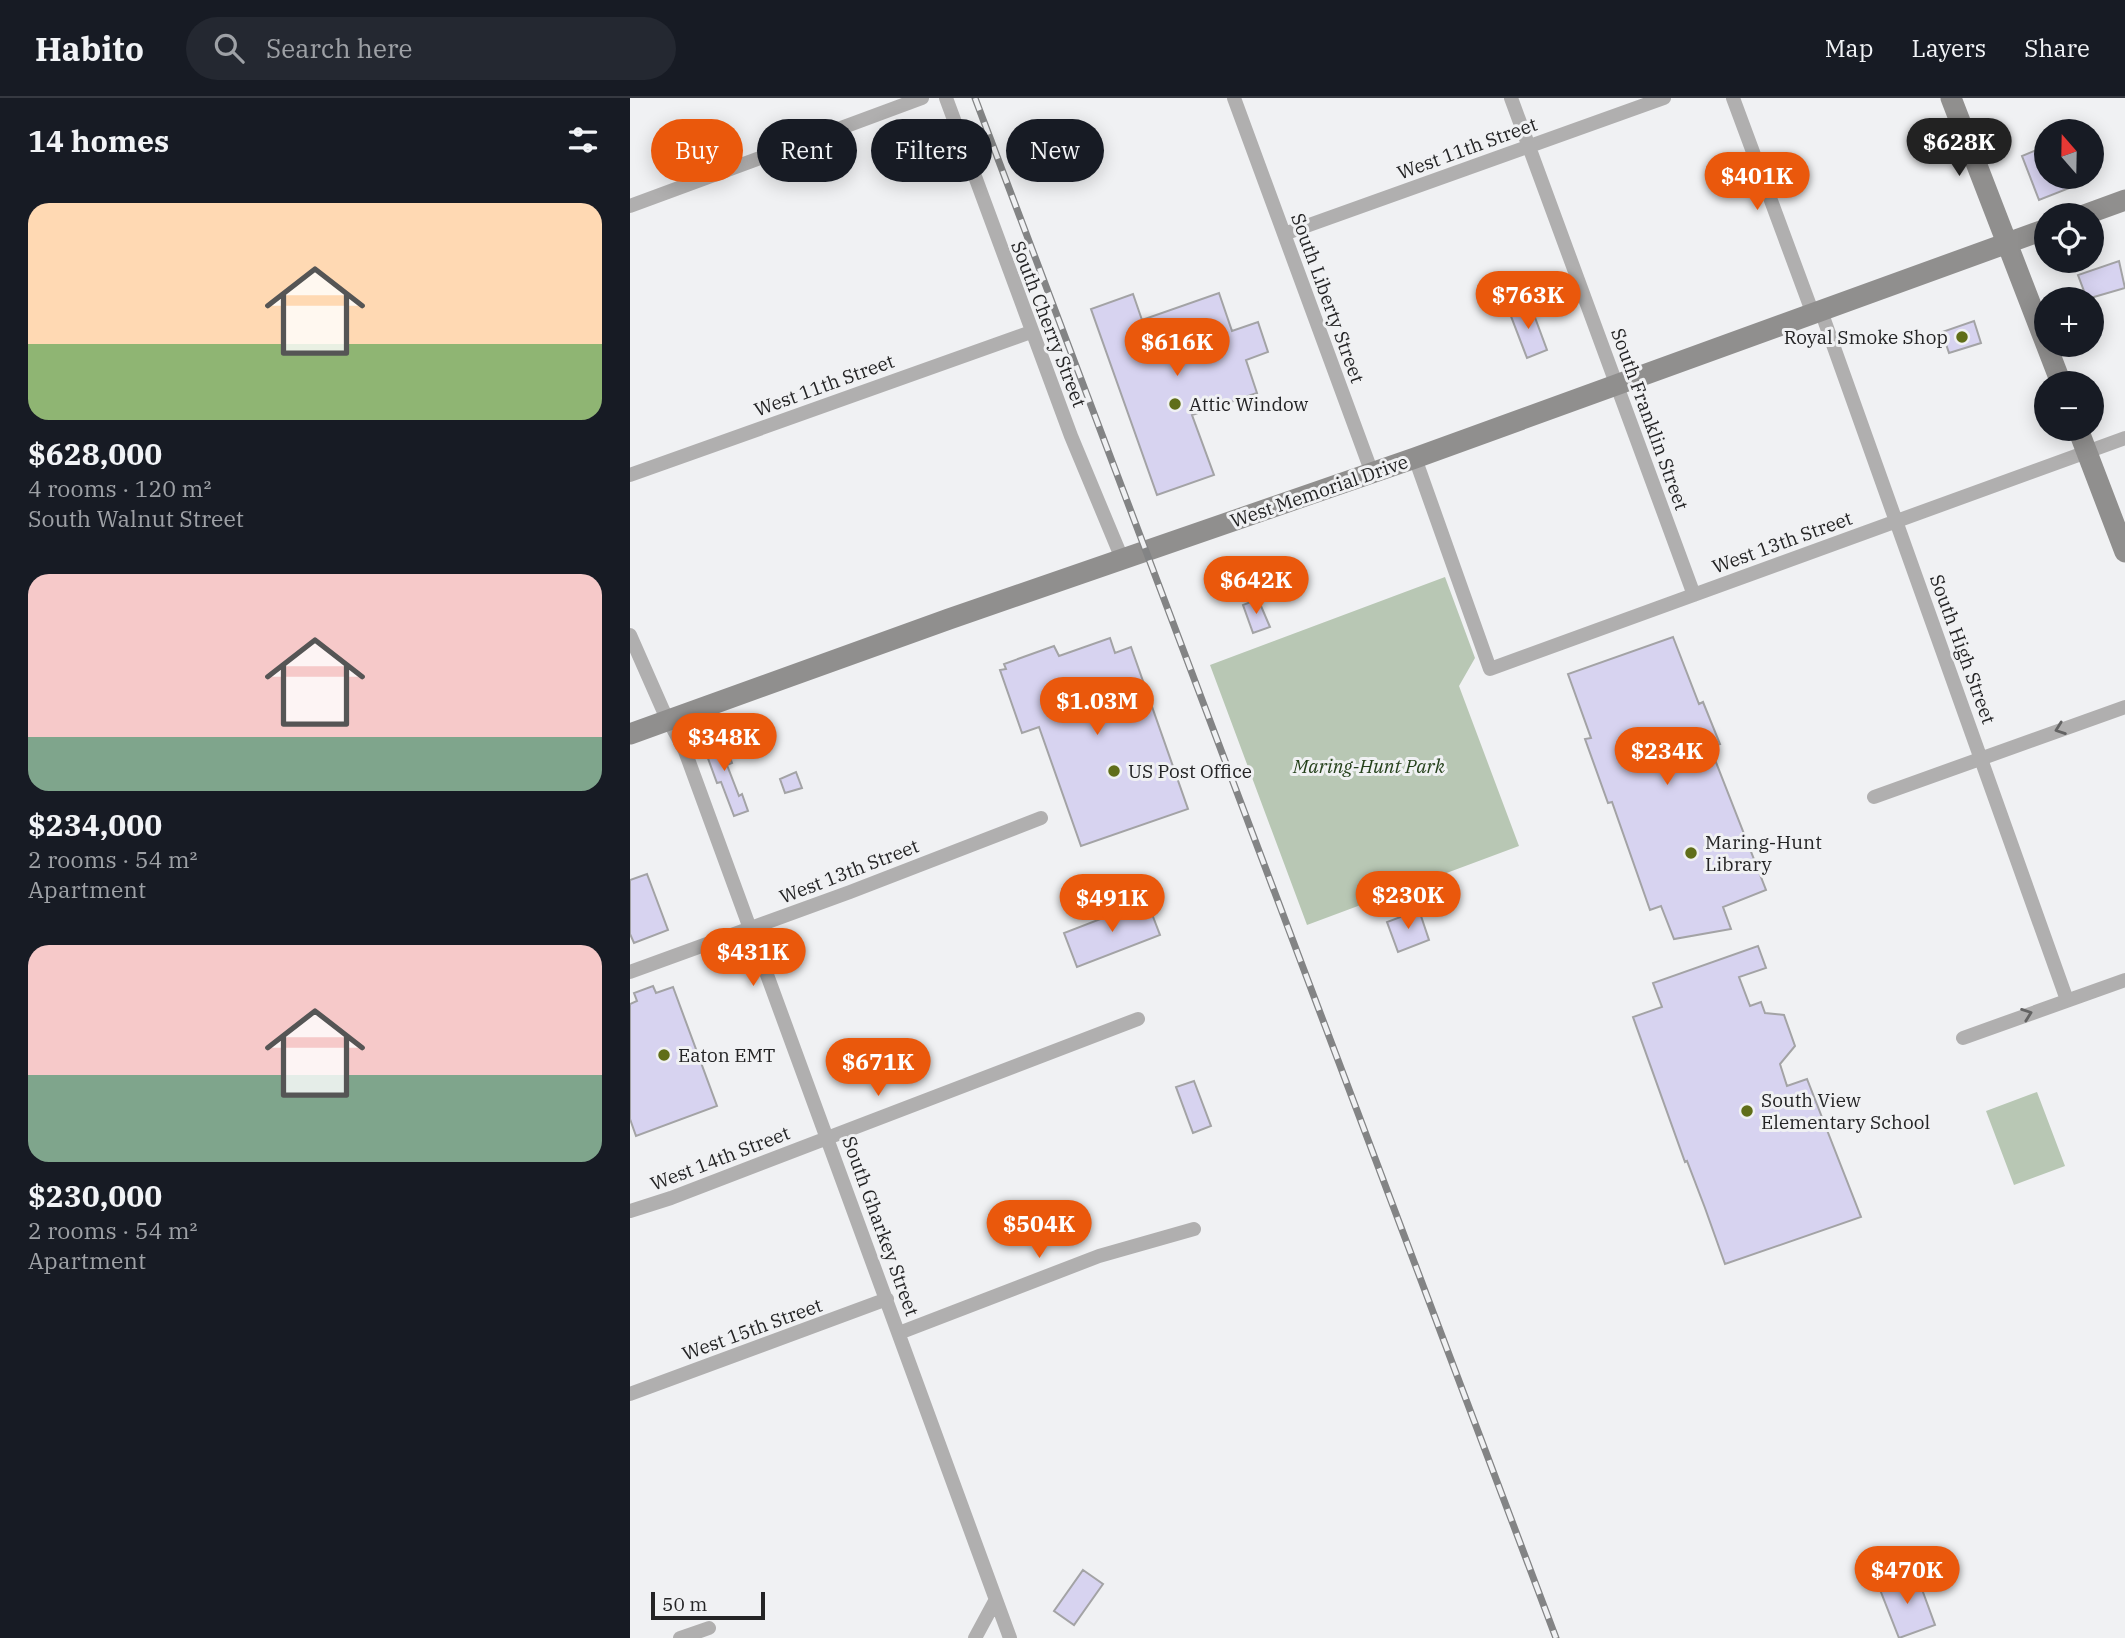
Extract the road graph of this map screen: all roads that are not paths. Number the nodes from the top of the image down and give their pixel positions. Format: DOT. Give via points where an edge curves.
graph roads {
  1 [pos="922,98"];
  2 [pos="946,98"];
  3 [pos="1234,98"];
  4 [pos="1511,98"];
  5 [pos="1664,98"];
  6 [pos="1733,98"];
  7 [pos="1951,98"];
  8 [pos="1528,146"];
  9 [pos="2125,200"];
  10 [pos="630,206"];
  11 [pos="2104,208"];
  12 [pos="2034,233"];
  13 [pos="1284,234"];
  14 [pos="2006,243"];
  15 [pos="1817,312"];
  16 [pos="1031,332"];
  17 [pos="2055,371"];
  18 [pos="1618,384"];
  19 [pos="2125,438"];
  20 [pos="2083,441"];
  21 [pos="2087,452"];
  22 [pos="1415,458"];
  23 [pos="1372,472"];
  24 [pos="630,475"];
  25 [pos="1897,521"];
  26 [pos="2125,552"];
  27 [pos="1123,561"];
  28 [pos="1694,595"];
  29 [pos="630,635"];
  30 [pos="2125,707"];
  31 [pos="668,721"];
  32 [pos="630,734"];
  33 [pos="1981,758"];
  34 [pos="1874,797"];
  35 [pos="1041,818"];
  36 [pos="749,930"];
  37 [pos="630,972"];
  38 [pos="2125,980"];
  39 [pos="2067,1000"];
  40 [pos="1138,1019"];
  41 [pos="1963,1038"];
  42 [pos="827,1136"];
  43 [pos="630,1211"];
  44 [pos="1194,1229"];
  45 [pos="887,1299"];
  46 [pos="899,1333"];
  47 [pos="630,1394"];
  48 [pos="995,1601"];
  49 [pos="709,1628"];
  50 [pos="680,1638"];
  51 [pos="975,1638"];
  52 [pos="1010,1638"];
  1 -- 10 [label="street"];
  2 -- 16 [label="street, South Cherry Street"];
  3 -- 13 [label="street, South Liberty Street"];
  4 -- 8 [label="street, South Franklin Street"];
  5 -- 8 [label="street, West 11th Street"];
  6 -- 15 [label="street, South High Street"];
  7 -- 14 [label="main road"];
  8 -- 13 [label="street, West 11th Street"];
  8 -- 18 [label="street, South Franklin Street"];
  9 -- 11 [label="main road"];
  12 -- 14 [label="main road, West Memorial Drive"];
  13 -- 23 [label="street, South Liberty Street"];
  14 -- 15 [label="main road, West Memorial Drive"];
  14 -- 17 [label="main road"];
  15 -- 18 [label="main road, West Memorial Drive"];
  15 -- 25 [label="street, South High Street"];
  16 -- 24 [label="street, West 11th Street"];
  16 -- 27 [label="street, South Cherry Street"];
  18 -- 22 [label="main road, West Memorial Drive"];
  18 -- 28 [label="street, South Franklin Street"];
  19 -- 21 [label="street, West 13th Street"];
  20 -- 21 [label="main road"];
  21 -- 25 [label="street, West 13th Street"];
  21 -- 26 [label="main road"];
  22 -- 23 [label="main road, West Memorial Drive"];
  22 -- 28 [label="street, West 13th Street" via="1490,669"];
  23 -- 27 [label="main road, West Memorial Drive"];
  25 -- 28 [label="street, West 13th Street"];
  25 -- 33 [label="street, South High Street"];
  27 -- 31 [label="main road, West Memorial Drive"];
  29 -- 31 [label="street, South Gharkey Street"];
  30 -- 33 [label="street, one-way"];
  31 -- 32 [label="main road, West Memorial Drive"];
  31 -- 36 [label="street, South Gharkey Street" via="684,751"];
  33 -- 34 [label="street"];
  33 -- 39 [label="street, South High Street"];
  35 -- 36 [label="street, West 13th Street"];
  36 -- 37 [label="street, West 13th Street"];
  36 -- 42 [label="street, South Gharkey Street"];
  38 -- 39 [label="street"];
  41 -- 39 [label="street, one-way"];
  40 -- 42 [label="street, West 14th Street"];
  42 -- 43 [label="street, West 14th Street"];
  42 -- 45 [label="street, South Gharkey Street"];
  44 -- 46 [label="street" via="1099,1256"];
  45 -- 46 [label="street, South Gharkey Street"];
  45 -- 47 [label="street, West 15th Street"];
  46 -- 48 [label="street, South Gharkey Street"];
  48 -- 51 [label="street"];
  48 -- 52 [label="street, South Gharkey Street"];
  49 -- 50 [label="street"];
}
